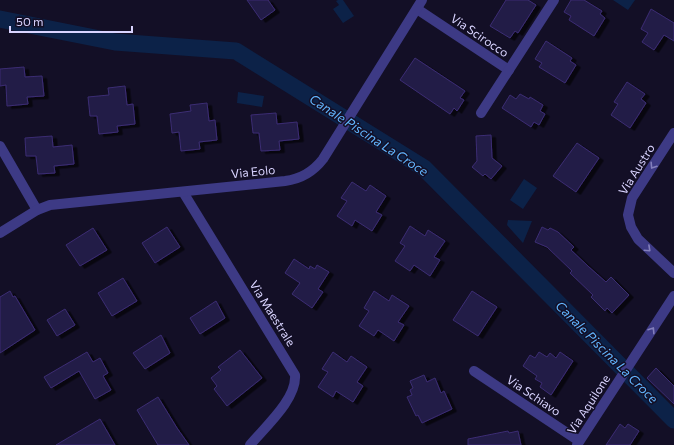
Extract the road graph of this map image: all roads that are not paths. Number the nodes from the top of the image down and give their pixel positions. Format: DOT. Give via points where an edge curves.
graph roads {
  1 [pos="554,0"];
  2 [pos="419,4"];
  3 [pos="509,70"];
  4 [pos="481,113"];
  5 [pos="674,134"];
  6 [pos="0,146"];
  7 [pos="183,192"];
  8 [pos="36,210"];
  9 [pos="0,234"];
  10 [pos="674,273"];
  11 [pos="674,296"];
  12 [pos="474,371"];
  13 [pos="578,443"];
  14 [pos="250,445"];
  1 -- 3 [label="street, Via Scirocco"];
  2 -- 3 [label="street, Via Scirocco"];
  2 -- 7 [label="street, Via Eolo" via="353,112 319,164 310,172 285,181"];
  3 -- 4 [label="street, Via Scirocco"];
  5 -- 10 [label="street, Via Austro, one-way" via="632,198 628,209 629,221 638,239"];
  6 -- 8 [label="street"];
  7 -- 8 [label="street, Via Eolo" via="50,205"];
  7 -- 14 [label="street, Via Maestrale" via="295,375 295,385 288,399"];
  8 -- 9 [label="street, Via Eolo"];
  13 -- 11 [label="street, Via Aquilone, one-way"];
  12 -- 13 [label="street, Via Schiavo"];
}
